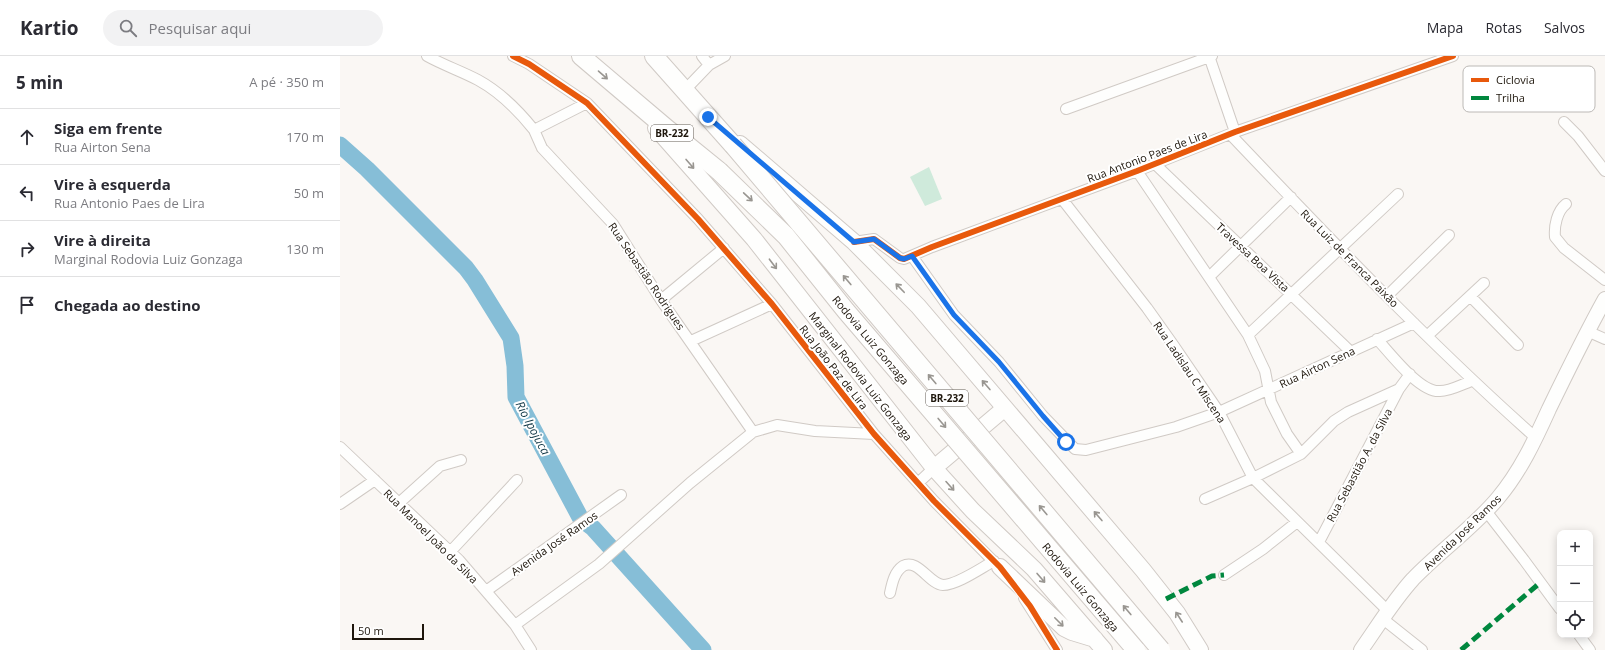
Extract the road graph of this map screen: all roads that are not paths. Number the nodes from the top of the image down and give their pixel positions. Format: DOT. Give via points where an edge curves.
graph roads {
  1 [pos="427,56"];
  2 [pos="513,56"];
  3 [pos="581,56"];
  4 [pos="654,56"];
  5 [pos="702,56"];
  6 [pos="725,56"];
  7 [pos="1210,56"];
  8 [pos="1453,56"];
  9 [pos="709,65"];
  10 [pos="685,90"];
  11 [pos="626,94"];
  12 [pos="587,103"];
  13 [pos="1066,109"];
  14 [pos="708,117"];
  15 [pos="1564,122"];
  16 [pos="534,130"];
  17 [pos="1233,133"];
  18 [pos="1155,164"];
  19 [pos="1137,171"];
  20 [pos="1605,171"];
  21 [pos="1398,194"];
  22 [pos="1291,197"];
  23 [pos="1062,199"];
  24 [pos="1566,204"];
  25 [pos="1449,235"];
  26 [pos="854,242"];
  27 [pos="1240,246"];
  28 [pos="724,248"];
  29 [pos="1339,248"];
  30 [pos="912,256"];
  31 [pos="1209,277"];
  32 [pos="1605,280"];
  33 [pos="1484,283"];
  34 [pos="1291,294"];
  35 [pos="1387,296"];
  36 [pos="1471,297"];
  37 [pos="1605,299"];
  38 [pos="662,300"];
  39 [pos="772,304"];
  40 [pos="1414,323"];
  41 [pos="1587,331"];
  42 [pos="1248,335"];
  43 [pos="1427,336"];
  44 [pos="1377,339"];
  45 [pos="1605,339"];
  46 [pos="691,341"];
  47 [pos="1518,345"];
  48 [pos="1350,352"];
  49 [pos="1410,374"];
  50 [pos="1472,381"];
  51 [pos="1399,389"];
  52 [pos="1268,390"];
  53 [pos="1005,408"];
  54 [pos="1219,412"];
  55 [pos="753,432"];
  56 [pos="874,434"];
  57 [pos="1536,438"];
  58 [pos="340,447"];
  59 [pos="1300,454"];
  60 [pos="461,460"];
  61 [pos="934,468"];
  62 [pos="1253,478"];
  63 [pos="375,480"];
  64 [pos="517,480"];
  65 [pos="918,483"];
  66 [pos="622,495"];
  67 [pos="1205,499"];
  68 [pos="399,503"];
  69 [pos="340,504"];
  70 [pos="1486,511"];
  71 [pos="1297,522"];
  72 [pos="1319,542"];
  73 [pos="450,552"];
  74 [pos="997,564"];
  75 [pos="1224,575"];
  76 [pos="486,592"];
  77 [pos="890,594"];
  78 [pos="1557,605"];
  79 [pos="1385,614"];
  80 [pos="515,625"];
  81 [pos="1581,638"];
  82 [pos="1100,645"];
  83 [pos="531,650"];
  84 [pos="1057,650"];
  85 [pos="1136,650"];
  86 [pos="1161,650"];
  87 [pos="1200,650"];
  88 [pos="1361,650"];
  89 [pos="1422,650"];
  90 [pos="1590,650"];
  1 -- 16 [label="street, Rua Sebastião Rodrigues" via="493,89 520,113"];
  2 -- 12 [label="street, Rua João Paz de Lira"];
  3 -- 11 [label="highway, Rodovia Luiz Gonzaga / BR-232, one-way"];
  4 -- 10 [label="highway, Rodovia Luiz Gonzaga / BR-232"];
  5 -- 9 [label="street"];
  6 -- 9 [label="street"];
  7 -- 13 [label="street"];
  7 -- 17 [label="street, Rua Luiz de Franca Paixão"];
  8 -- 17 [label="street, Rua Antonio Paes de Lira"];
  9 -- 10 [label="street"];
  10 -- 14 [label="highway, Rodovia Luiz Gonzaga / BR-232"];
  11 -- 61 [label="main road, Marginal Rodovia Luiz Gonzaga / BR-232, one-way" via="754,239"];
  11 -- 85 [label="highway, Rodovia Luiz Gonzaga / BR-232, one-way, bridge" via="719,171 786,236 846,311"];
  12 -- 16 [label="street"];
  12 -- 28 [label="street, Rua João Paz de Lira"];
  14 -- 26 [label="main road, BR-232"];
  86 -- 14 [label="highway, Rodovia Luiz Gonzaga / BR-232, one-way, bridge"];
  15 -- 20 [label="street"];
  16 -- 38 [label="street, Rua Sebastião Rodrigues" via="542,148 613,224"];
  17 -- 18 [label="street, Rua Antonio Paes de Lira"];
  17 -- 22 [label="street, Rua Luiz de Franca Paixão"];
  18 -- 19 [label="street, Rua Antonio Paes de Lira"];
  18 -- 27 [label="street, Travessa Boa Vista"];
  19 -- 23 [label="street, Rua Antonio Paes de Lira"];
  19 -- 31 [label="street"];
  21 -- 29 [label="street"];
  22 -- 27 [label="street"];
  22 -- 29 [label="street, Rua Luiz de Franca Paixão"];
  23 -- 30 [label="street, Rua Antonio Paes de Lira"];
  23 -- 54 [label="street, Rua Ladislau C Miscena" via="1146,308"];
  24 -- 32 [label="street" via="1557,218 1555,237 1564,248"];
  25 -- 35 [label="street"];
  26 -- 30 [label="street" via="874,239 900,258"];
  53 -- 26 [label="main road, BR-232, one-way" via="918,306"];
  27 -- 31 [label="street"];
  27 -- 34 [label="street, Travessa Boa Vista"];
  28 -- 38 [label="street"];
  28 -- 39 [label="street, Rua João Paz de Lira"];
  29 -- 34 [label="street"];
  29 -- 35 [label="street, Rua Luiz de Franca Paixão"];
  30 -- 54 [label="street, Rua Airton Sena" via="954,315 1075,449 1086,450 1176,427"];
  31 -- 42 [label="street"];
  33 -- 36 [label="street"];
  34 -- 42 [label="street"];
  34 -- 48 [label="street, Travessa Boa Vista"];
  35 -- 40 [label="street, Rua Luiz de Franca Paixão"];
  36 -- 43 [label="street"];
  36 -- 47 [label="street"];
  37 -- 41 [label="street, Avenida José Ramos"];
  38 -- 46 [label="street, Rua Sebastião Rodrigues"];
  39 -- 46 [label="street, Rua Sebastião Rodrigues"];
  39 -- 56 [label="street, Rua João Paz de Lira"];
  40 -- 43 [label="street, Rua Luiz de Franca Paixão"];
  40 -- 44 [label="street, Rua Airton Sena"];
  41 -- 45 [label="street"];
  41 -- 57 [label="street, Avenida José Ramos"];
  42 -- 52 [label="street" via="1265,371"];
  43 -- 50 [label="street, Rua Luiz de Franca Paixão"];
  44 -- 48 [label="street, Rua Airton Sena"];
  44 -- 49 [label="street"];
  46 -- 55 [label="street, Rua Sebastião Rodrigues"];
  48 -- 52 [label="street, Rua Airton Sena"];
  49 -- 50 [label="street" via="1423,386 1439,392"];
  49 -- 51 [label="street, Rua Sebastião A. da Silva"];
  50 -- 57 [label="street, Rua Luiz de Franca Paixão"];
  51 -- 59 [label="street" via="1334,421"];
  51 -- 72 [label="street, Rua Sebastião A. da Silva"];
  52 -- 54 [label="street, Rua Airton Sena"];
  52 -- 59 [label="street" via="1284,427"];
  53 -- 61 [label="main road"];
  87 -- 53 [label="main road, BR-232, one-way" via="1177,613 1144,570"];
  54 -- 62 [label="street, Rua Ladislau C Miscena"];
  55 -- 56 [label="street" via="777,425 815,431"];
  55 -- 80 [label="street" via="690,483 599,564"];
  56 -- 65 [label="street, Rua João Paz de Lira"];
  57 -- 70 [label="street, Avenida José Ramos" via="1517,471"];
  58 -- 63 [label="street, Rua Manoel João da Silva"];
  59 -- 62 [label="street"];
  60 -- 68 [label="street" via="440,466"];
  61 -- 65 [label="street"];
  61 -- 82 [label="main road, Marginal Rodovia Luiz Gonzaga / BR-232, one-way" via="973,511 1034,569"];
  62 -- 67 [label="street"];
  62 -- 71 [label="street, Rua Ladislau C Miscena"];
  63 -- 68 [label="street, Rua Manoel João da Silva"];
  63 -- 69 [label="street"];
  64 -- 73 [label="street"];
  65 -- 74 [label="street, Rua João Paz de Lira"];
  66 -- 76 [label="street, Avenida José Ramos"];
  68 -- 73 [label="street, Rua Manoel João da Silva"];
  70 -- 78 [label="street"];
  70 -- 79 [label="street, Avenida José Ramos" via="1413,580"];
  71 -- 72 [label="street, Rua Ladislau C Miscena"];
  71 -- 75 [label="street"];
  72 -- 79 [label="street, Rua Ladislau C Miscena"];
  73 -- 76 [label="street, Rua Manoel João da Silva"];
  74 -- 77 [label="street" via="948,585 936,583 916,567 906,565 901,567 892,582"];
  74 -- 82 [label="main road, one-way" via="1064,628"];
  74 -- 84 [label="street, Rua João Paz de Lira" via="1030,606"];
  76 -- 80 [label="street, Rua Manoel João da Silva"];
  79 -- 88 [label="street, Avenida José Ramos"];
  79 -- 89 [label="street, Rua Ladislau C Miscena"];
  80 -- 83 [label="street, Rua Manoel João da Silva"];
  81 -- 90 [label="street"];
}
